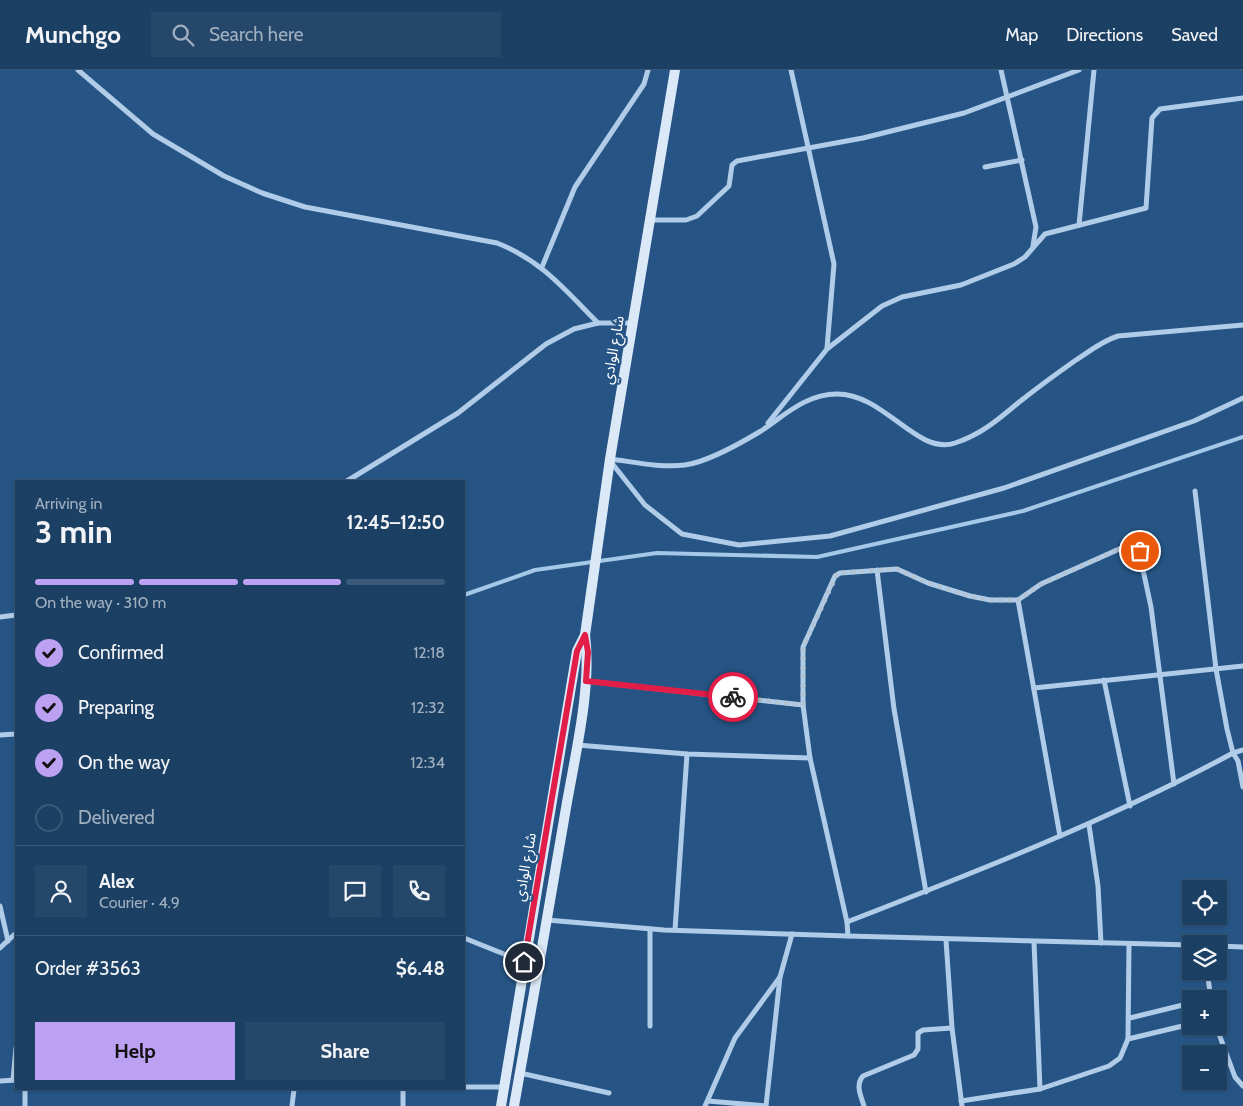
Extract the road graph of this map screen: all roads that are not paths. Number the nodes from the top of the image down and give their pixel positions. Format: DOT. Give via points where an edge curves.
graph roads {
  1 [pos="78,70"];
  2 [pos="648,70"];
  3 [pos="675,70"];
  4 [pos="791,70"];
  5 [pos="1001,70"];
  6 [pos="1079,70"];
  7 [pos="1094,70"];
  8 [pos="1007,96"];
  9 [pos="1243,98"];
  10 [pos="809,148"];
  11 [pos="1022,160"];
  12 [pos="985,167"];
  13 [pos="650,220"];
  14 [pos="1078,225"];
  15 [pos="1032,250"];
  16 [pos="542,267"];
  17 [pos="598,323"];
  18 [pos="633,324"];
  19 [pos="1243,325"];
  20 [pos="827,349"];
  21 [pos="1243,398"];
  22 [pos="1235,402"];
  23 [pos="1243,403"];
  24 [pos="759,432"];
  25 [pos="610,459"];
  26 [pos="349,480"];
  27 [pos="1195,490"];
  28 [pos="877,570"];
  29 [pos="1018,600"];
  30 [pos="15,615"];
  31 [pos="0,617"];
  32 [pos="585,635"];
  33 [pos="1243,666"];
  34 [pos="1216,669"];
  35 [pos="1161,674"];
  36 [pos="1104,680"];
  37 [pos="586,681"];
  38 [pos="1034,688"];
  39 [pos="803,705"];
  40 [pos="15,734"];
  41 [pos="0,735"];
  42 [pos="576,745"];
  43 [pos="1243,750"];
  44 [pos="1232,753"];
  45 [pos="687,754"];
  46 [pos="810,758"];
  47 [pos="1174,784"];
  48 [pos="1243,787"];
  49 [pos="1130,806"];
  50 [pos="1089,825"];
  51 [pos="1060,836"];
  52 [pos="926,892"];
  53 [pos="0,906"];
  54 [pos="546,920"];
  55 [pos="847,922"];
  56 [pos="650,930"];
  57 [pos="675,930"];
  58 [pos="15,934"];
  59 [pos="792,934"];
  60 [pos="848,936"];
  61 [pos="465,938"];
  62 [pos="946,940"];
  63 [pos="8,941"];
  64 [pos="1034,942"];
  65 [pos="1101,944"];
  66 [pos="1129,944"];
  67 [pos="1182,945"];
  68 [pos="1227,946"];
  69 [pos="1243,947"];
  70 [pos="0,948"];
  71 [pos="524,962"];
  72 [pos="780,977"];
  73 [pos="1182,1005"];
  74 [pos="1130,1018"];
  75 [pos="650,1026"];
  76 [pos="1182,1026"];
  77 [pos="952,1028"];
  78 [pos="1219,1035"];
  79 [pos="1128,1039"];
  80 [pos="520,1072"];
  81 [pos="15,1080"];
  82 [pos="0,1081"];
  83 [pos="1243,1086"];
  84 [pos="465,1087"];
  85 [pos="504,1087"];
  86 [pos="1040,1089"];
  87 [pos="25,1090"];
  88 [pos="294,1090"];
  89 [pos="403,1090"];
  90 [pos="609,1093"];
  91 [pos="706,1103"];
  92 [pos="961,1104"];
  93 [pos="26,1106"];
  94 [pos="292,1106"];
  95 [pos="403,1106"];
  96 [pos="501,1106"];
  97 [pos="514,1106"];
  98 [pos="864,1106"];
  1 -- 16 [label="street" via="153,134 224,176 305,207 497,243 520,252"];
  2 -- 16 [label="street" via="644,84 575,187"];
  3 -- 13 [label="main road, شارع الوادي"];
  4 -- 10 [label="street"];
  5 -- 8 [label="street"];
  6 -- 8 [label="street"];
  7 -- 14 [label="street"];
  8 -- 10 [label="street" via="964,113"];
  8 -- 11 [label="street"];
  9 -- 14 [label="street" via="1155,112 1146,208"];
  10 -- 13 [label="street" via="737,161 732,165 729,186 697,216 686,220"];
  10 -- 20 [label="street" via="834,264"];
  11 -- 12 [label="street"];
  11 -- 15 [label="street" via="1036,227"];
  13 -- 18 [label="main road, شارع الوادي"];
  14 -- 15 [label="street" via="1045,234"];
  15 -- 20 [label="street" via="1014,264 961,285 892,301"];
  16 -- 17 [label="street"];
  17 -- 18 [label="street"];
  17 -- 26 [label="street" via="574,329 546,344 458,413"];
  18 -- 25 [label="main road, شارع الوادي"];
  19 -- 24 [label="street" via="1118,336 1106,340 1057,373 988,428 953,444 939,444 915,436 884,410 865,399 844,394 806,401"];
  20 -- 24 [label="street"];
  21 -- 22 [label="street"];
  22 -- 23 [label="street"];
  22 -- 25 [label="street" via="1194,422 1004,488 830,536 739,545 682,534 645,505"];
  24 -- 25 [label="street" via="686,465"];
  25 -- 32 [label="main road, شارع الوادي"];
  27 -- 34 [label="street"];
  28 -- 29 [label="street" via="897,569 970,596"];
  28 -- 39 [label="street" via="846,572 836,576 803,647"];
  28 -- 52 [label="street" via="894,709"];
  29 -- 35 [label="street" via="1041,584 1126,546 1136,547 1140,551 1151,606"];
  29 -- 38 [label="street"];
  30 -- 31 [label="street"];
  32 -- 37 [label="main road, شارع الوادي" via="588,652"];
  32 -- 71 [label="main road, شارع الوادي" via="577,651"];
  33 -- 34 [label="street"];
  34 -- 35 [label="street"];
  34 -- 44 [label="street"];
  35 -- 36 [label="street"];
  35 -- 47 [label="street"];
  36 -- 38 [label="street"];
  36 -- 49 [label="street"];
  37 -- 39 [label="street"];
  37 -- 42 [label="main road, شارع الوادي"];
  38 -- 51 [label="street"];
  39 -- 46 [label="street"];
  40 -- 41 [label="street"];
  42 -- 45 [label="street"];
  42 -- 54 [label="main road, شارع الوادي"];
  43 -- 44 [label="street"];
  44 -- 47 [label="street"];
  44 -- 48 [label="street" via="1238,761"];
  45 -- 46 [label="street"];
  45 -- 57 [label="street"];
  46 -- 55 [label="street"];
  47 -- 49 [label="street"];
  49 -- 50 [label="street"];
  50 -- 51 [label="street"];
  50 -- 65 [label="street" via="1098,886"];
  51 -- 52 [label="street"];
  52 -- 55 [label="street"];
  53 -- 63 [label="street"];
  54 -- 56 [label="street"];
  54 -- 80 [label="main road, شارع الوادي"];
  55 -- 60 [label="street"];
  56 -- 57 [label="street"];
  56 -- 75 [label="street"];
  57 -- 59 [label="street"];
  58 -- 63 [label="street"];
  59 -- 60 [label="street"];
  59 -- 72 [label="street"];
  60 -- 62 [label="street"];
  61 -- 71 [label="street"];
  62 -- 64 [label="street"];
  62 -- 77 [label="street"];
  63 -- 70 [label="street"];
  64 -- 65 [label="street"];
  64 -- 86 [label="street"];
  65 -- 66 [label="street"];
  66 -- 67 [label="street"];
  66 -- 74 [label="street"];
  68 -- 69 [label="street"];
  71 -- 85 [label="main road, شارع الوادي"];
  72 -- 91 [label="street" via="735,1038"];
  72 -- 91 [label="street" via="766,1106"];
  73 -- 74 [label="street"];
  74 -- 79 [label="street"];
  76 -- 79 [label="street"];
  77 -- 92 [label="street"];
  77 -- 98 [label="street" via="923,1030 918,1033 918,1049 914,1056 863,1076 859,1087"];
  78 -- 83 [label="street" via="1235,1077"];
  79 -- 86 [label="street" via="1115,1062"];
  80 -- 90 [label="street"];
  80 -- 97 [label="main road, شارع الوادي"];
  81 -- 82 [label="street"];
  84 -- 85 [label="street"];
  85 -- 96 [label="main road, شارع الوادي"];
  86 -- 92 [label="street"];
  87 -- 93 [label="street"];
  88 -- 94 [label="street"];
  89 -- 95 [label="street"];
}
